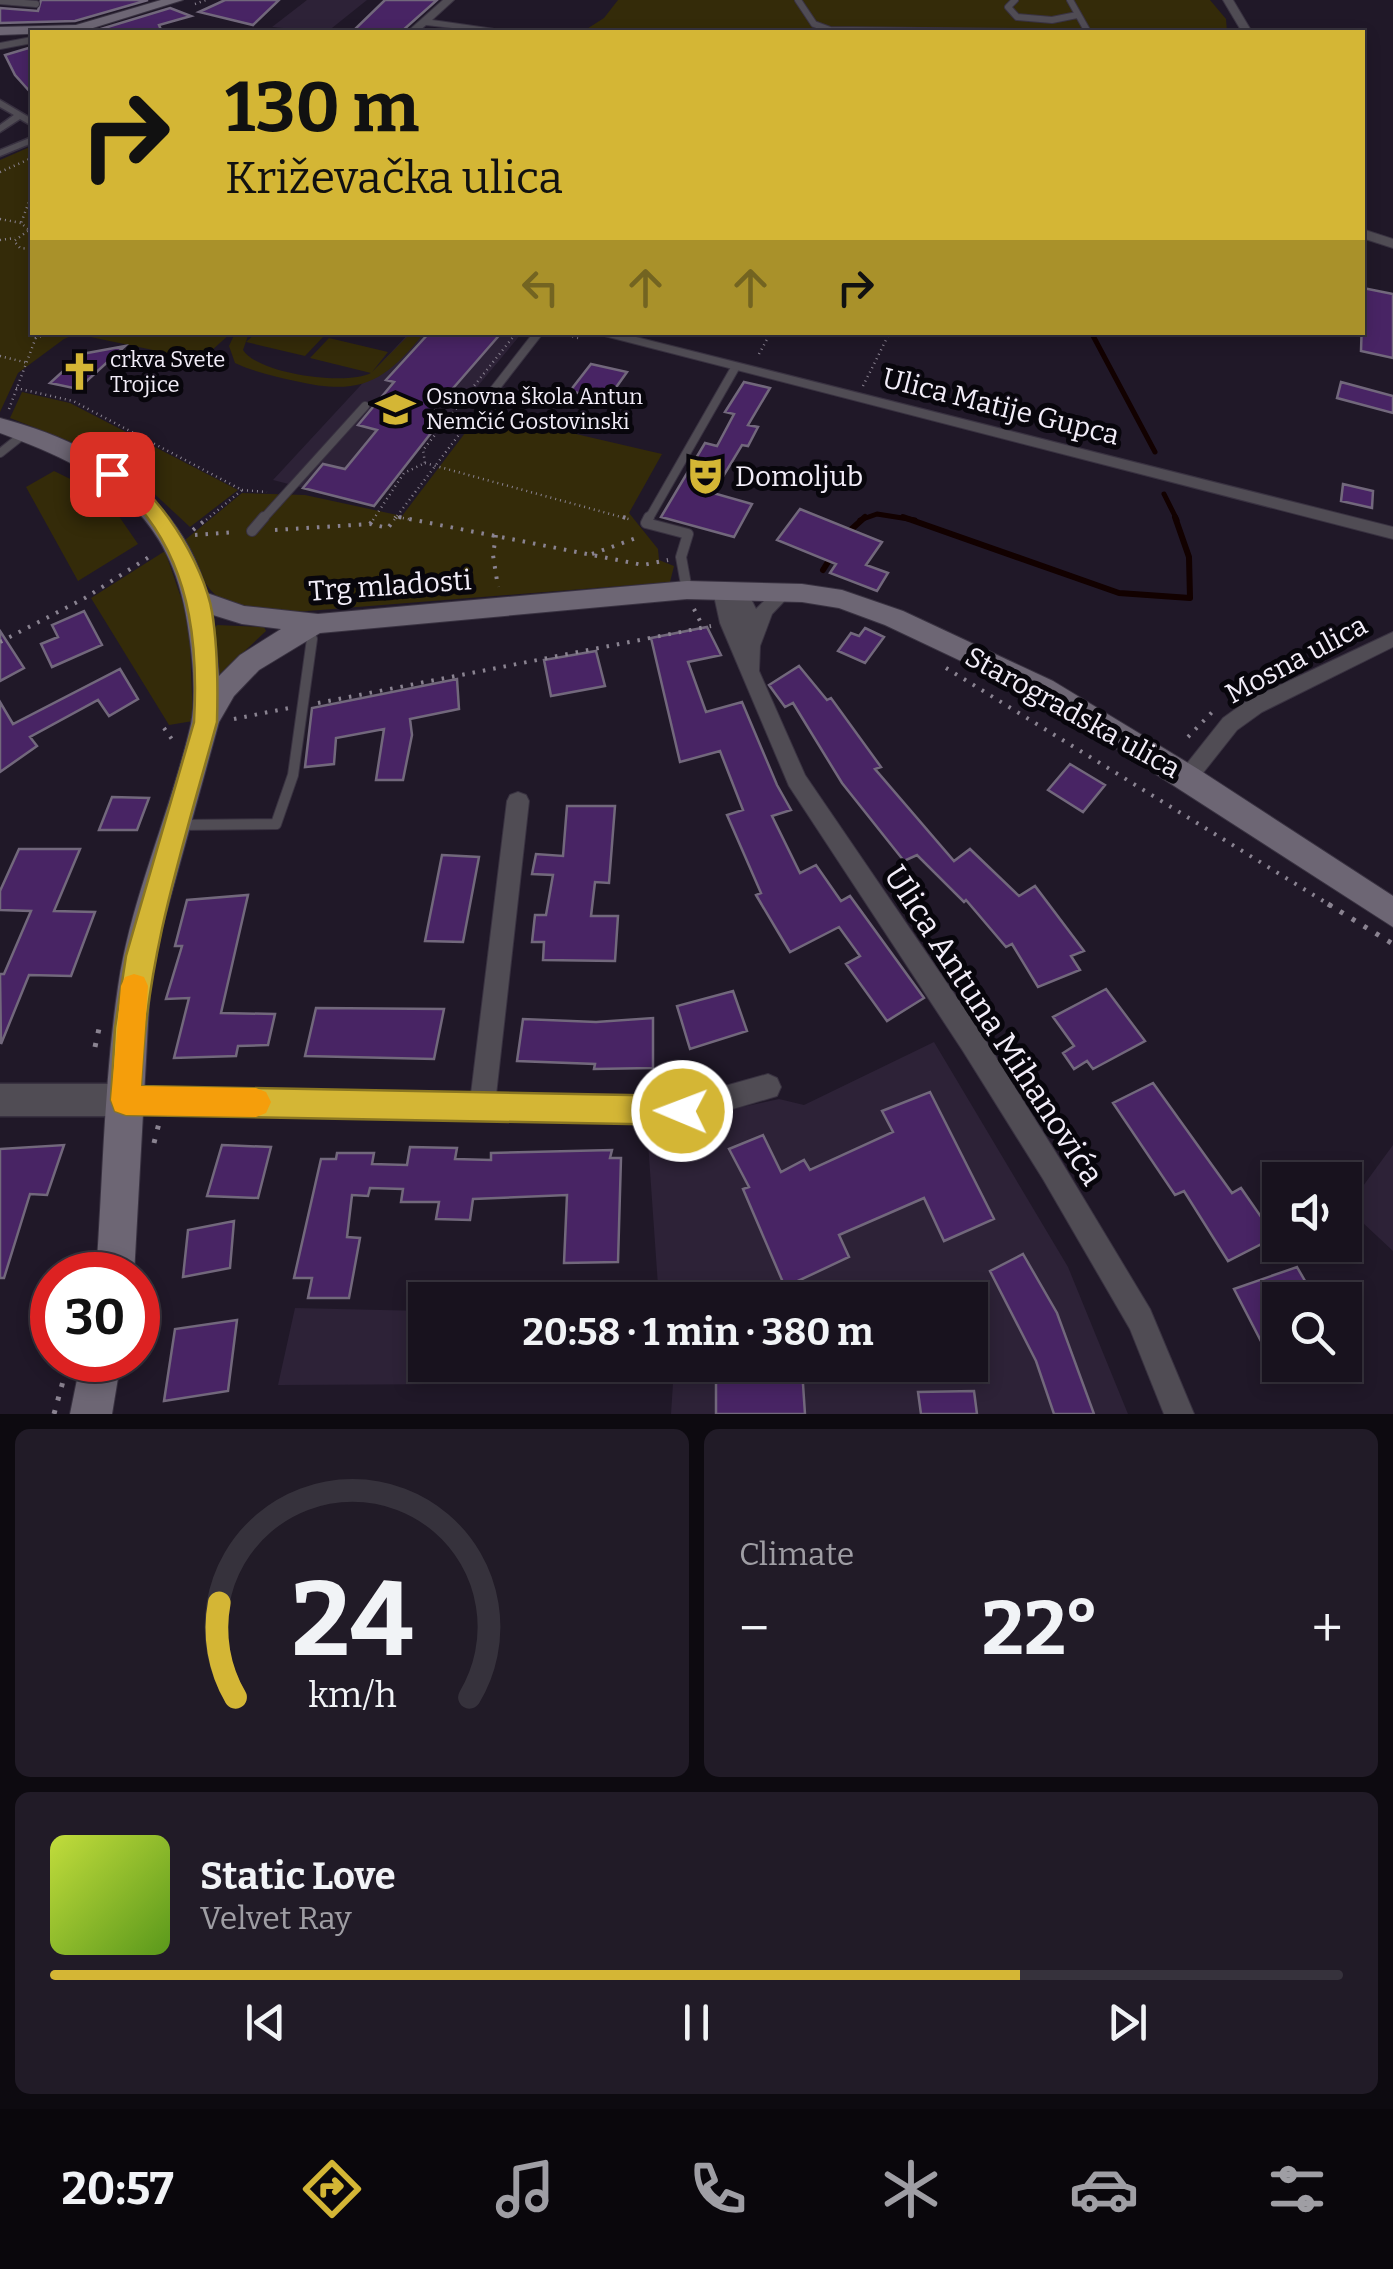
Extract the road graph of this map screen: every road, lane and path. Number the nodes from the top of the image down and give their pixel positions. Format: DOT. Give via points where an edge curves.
graph roads {
  1 [pos="176,0"];
  2 [pos="449,0"];
  3 [pos="798,0"];
  4 [pos="1014,0"];
  5 [pos="1070,0"];
  6 [pos="1,1"];
  7 [pos="36,4"];
  8 [pos="1238,4"];
  9 [pos="1077,15"];
  10 [pos="424,22"];
  11 [pos="64,30"];
  12 [pos="414,30"];
  13 [pos="493,30"];
  14 [pos="830,30"];
  15 [pos="1087,30"];
  16 [pos="1246,30"];
  17 [pos="1246,30"];
  18 [pos="0,31"];
  19 [pos="30,32"];
  20 [pos="30,40"];
  21 [pos="0,46"];
  22 [pos="0,103"];
  23 [pos="19,116"];
  24 [pos="30,121"];
  25 [pos="0,129"];
  26 [pos="30,141"];
  27 [pos="0,154"];
  28 [pos="30,159"];
  29 [pos="0,172"];
  30 [pos="0,219"];
  31 [pos="27,226"];
  32 [pos="1365,234"];
  33 [pos="15,238"];
  34 [pos="0,240"];
  35 [pos="1393,244"];
  36 [pos="30,250"];
  37 [pos="37,335"];
  38 [pos="515,335"];
  39 [pos="537,335"];
  40 [pos="608,335"];
  41 [pos="888,335"];
  42 [pos="0,356"];
  43 [pos="28,363"];
  44 [pos="735,368"];
  45 [pos="16,388"];
  46 [pos="861,390"];
  47 [pos="483,404"];
  48 [pos="365,406"];
  49 [pos="9,425"];
  50 [pos="0,454"];
  51 [pos="425,464"];
  52 [pos="436,466"];
  53 [pos="398,517"];
  54 [pos="646,523"];
  55 [pos="370,524"];
  56 [pos="252,531"];
  57 [pos="1393,532"];
  58 [pos="496,535"];
  59 [pos="163,548"];
  60 [pos="592,554"];
  61 [pos="680,557"];
  62 [pos="498,587"];
  63 [pos="686,590"];
  64 [pos="731,592"];
  65 [pos="784,592"];
  66 [pos="199,600"];
  67 [pos="313,626"];
  68 [pos="703,627"];
  69 [pos="1393,639"];
  70 [pos="0,642"];
  71 [pos="935,662"];
  72 [pos="752,663"];
  73 [pos="304,705"];
  74 [pos="214,722"];
  75 [pos="1188,777"];
  76 [pos="518,801"];
  77 [pos="177,825"];
  78 [pos="1393,913"];
  79 [pos="1393,944"];
  80 [pos="768,1087"];
  81 [pos="0,1100"];
  82 [pos="126,1100"];
  83 [pos="161,1100"];
  84 [pos="482,1106"];
  85 [pos="153,1144"];
  86 [pos="129,1252"];
  87 [pos="63,1382"];
  88 [pos="97,1382"];
  89 [pos="54,1414"];
  90 [pos="91,1414"];
  91 [pos="1179,1414"];
  1 -- 11 [label="main road"];
  2 -- 10 [label="street"];
  3 -- 14 [label="lane" via="814,24"];
  4 -- 9 [label="lane" via="1008,7 1018,17"];
  5 -- 9 [label="lane"];
  6 -- 7 [label="lane"];
  8 -- 16 [label="street"];
  8 -- 17 [label="street"];
  9 -- 15 [label="lane"];
  10 -- 12 [label="street"];
  10 -- 13 [label="street"];
  18 -- 19 [label="main road"];
  20 -- 21 [label="lane"];
  22 -- 23 [label="street"];
  23 -- 24 [label="street"];
  23 -- 25 [label="street"];
  26 -- 27 [label="street"];
  28 -- 29 [label="path"];
  30 -- 31 [label="path"];
  31 -- 33 [label="path"];
  32 -- 35 [label="street"];
  33 -- 34 [label="path"];
  33 -- 36 [label="path" via="16,246"];
  37 -- 43 [label="path"];
  38 -- 51 [label="path" via="423,450"];
  39 -- 47 [label="lane"];
  40 -- 44 [label="street, Ulica Matije Gupca"];
  41 -- 46 [label="path"];
  42 -- 43 [label="path"];
  43 -- 45 [label="path"];
  44 -- 54 [label="lane"];
  44 -- 57 [label="street, Ulica Matije Gupca"];
  45 -- 49 [label="path"];
  45 -- 56 [label="path" via="73,401 242,490 185,536"];
  47 -- 52 [label="path"];
  48 -- 56 [label="lane"];
  49 -- 50 [label="lane"];
  49 -- 66 [label="main road" via="112,474 152,508"];
  51 -- 52 [label="path"];
  51 -- 55 [label="path" via="404,473"];
  52 -- 53 [label="path"];
  52 -- 54 [label="path"];
  53 -- 55 [label="path" via="388,528"];
  53 -- 58 [label="path"];
  54 -- 60 [label="path" via="638,538"];
  54 -- 61 [label="lane" via="688,534"];
  55 -- 56 [label="path"];
  58 -- 60 [label="path"];
  58 -- 62 [label="path"];
  59 -- 70 [label="path"];
  60 -- 61 [label="path" via="644,565"];
  61 -- 63 [label="lane"];
  63 -- 64 [label="main road, Trg mladosti"];
  63 -- 67 [label="main road, Trg mladosti"];
  64 -- 65 [label="main road, Starogradska ulica"];
  64 -- 72 [label="street, Ulica Antuna Mihanovića" via="728,623"];
  65 -- 72 [label="street" via="764,611"];
  65 -- 75 [label="main road, Starogradska ulica" via="842,599 971,652"];
  66 -- 67 [label="main road, Trg mladosti" via="242,615"];
  66 -- 74 [label="main road"];
  67 -- 73 [label="lane"];
  67 -- 74 [label="main road" via="268,648 236,674 215,700"];
  68 -- 73 [label="path"];
  69 -- 75 [label="street, Mosna ulica" via="1255,706 1230,724"];
  71 -- 79 [label="path"];
  72 -- 91 [label="street, Ulica Antuna Mihanovića" via="796,780 1052,1170 1140,1319"];
  73 -- 74 [label="path"];
  73 -- 77 [label="lane" via="293,775 276,824"];
  74 -- 77 [label="main road"];
  75 -- 78 [label="main road, Starogradska ulica"];
  76 -- 84 [label="street"];
  77 -- 82 [label="main road" via="137,972"];
  80 -- 84 [label="street" via="682,1111"];
  81 -- 82 [label="street"];
  82 -- 83 [label="street"];
  82 -- 86 [label="main road"];
  83 -- 84 [label="street"];
  83 -- 85 [label="path"];
  87 -- 89 [label="path"];
  88 -- 90 [label="main road"];
}
